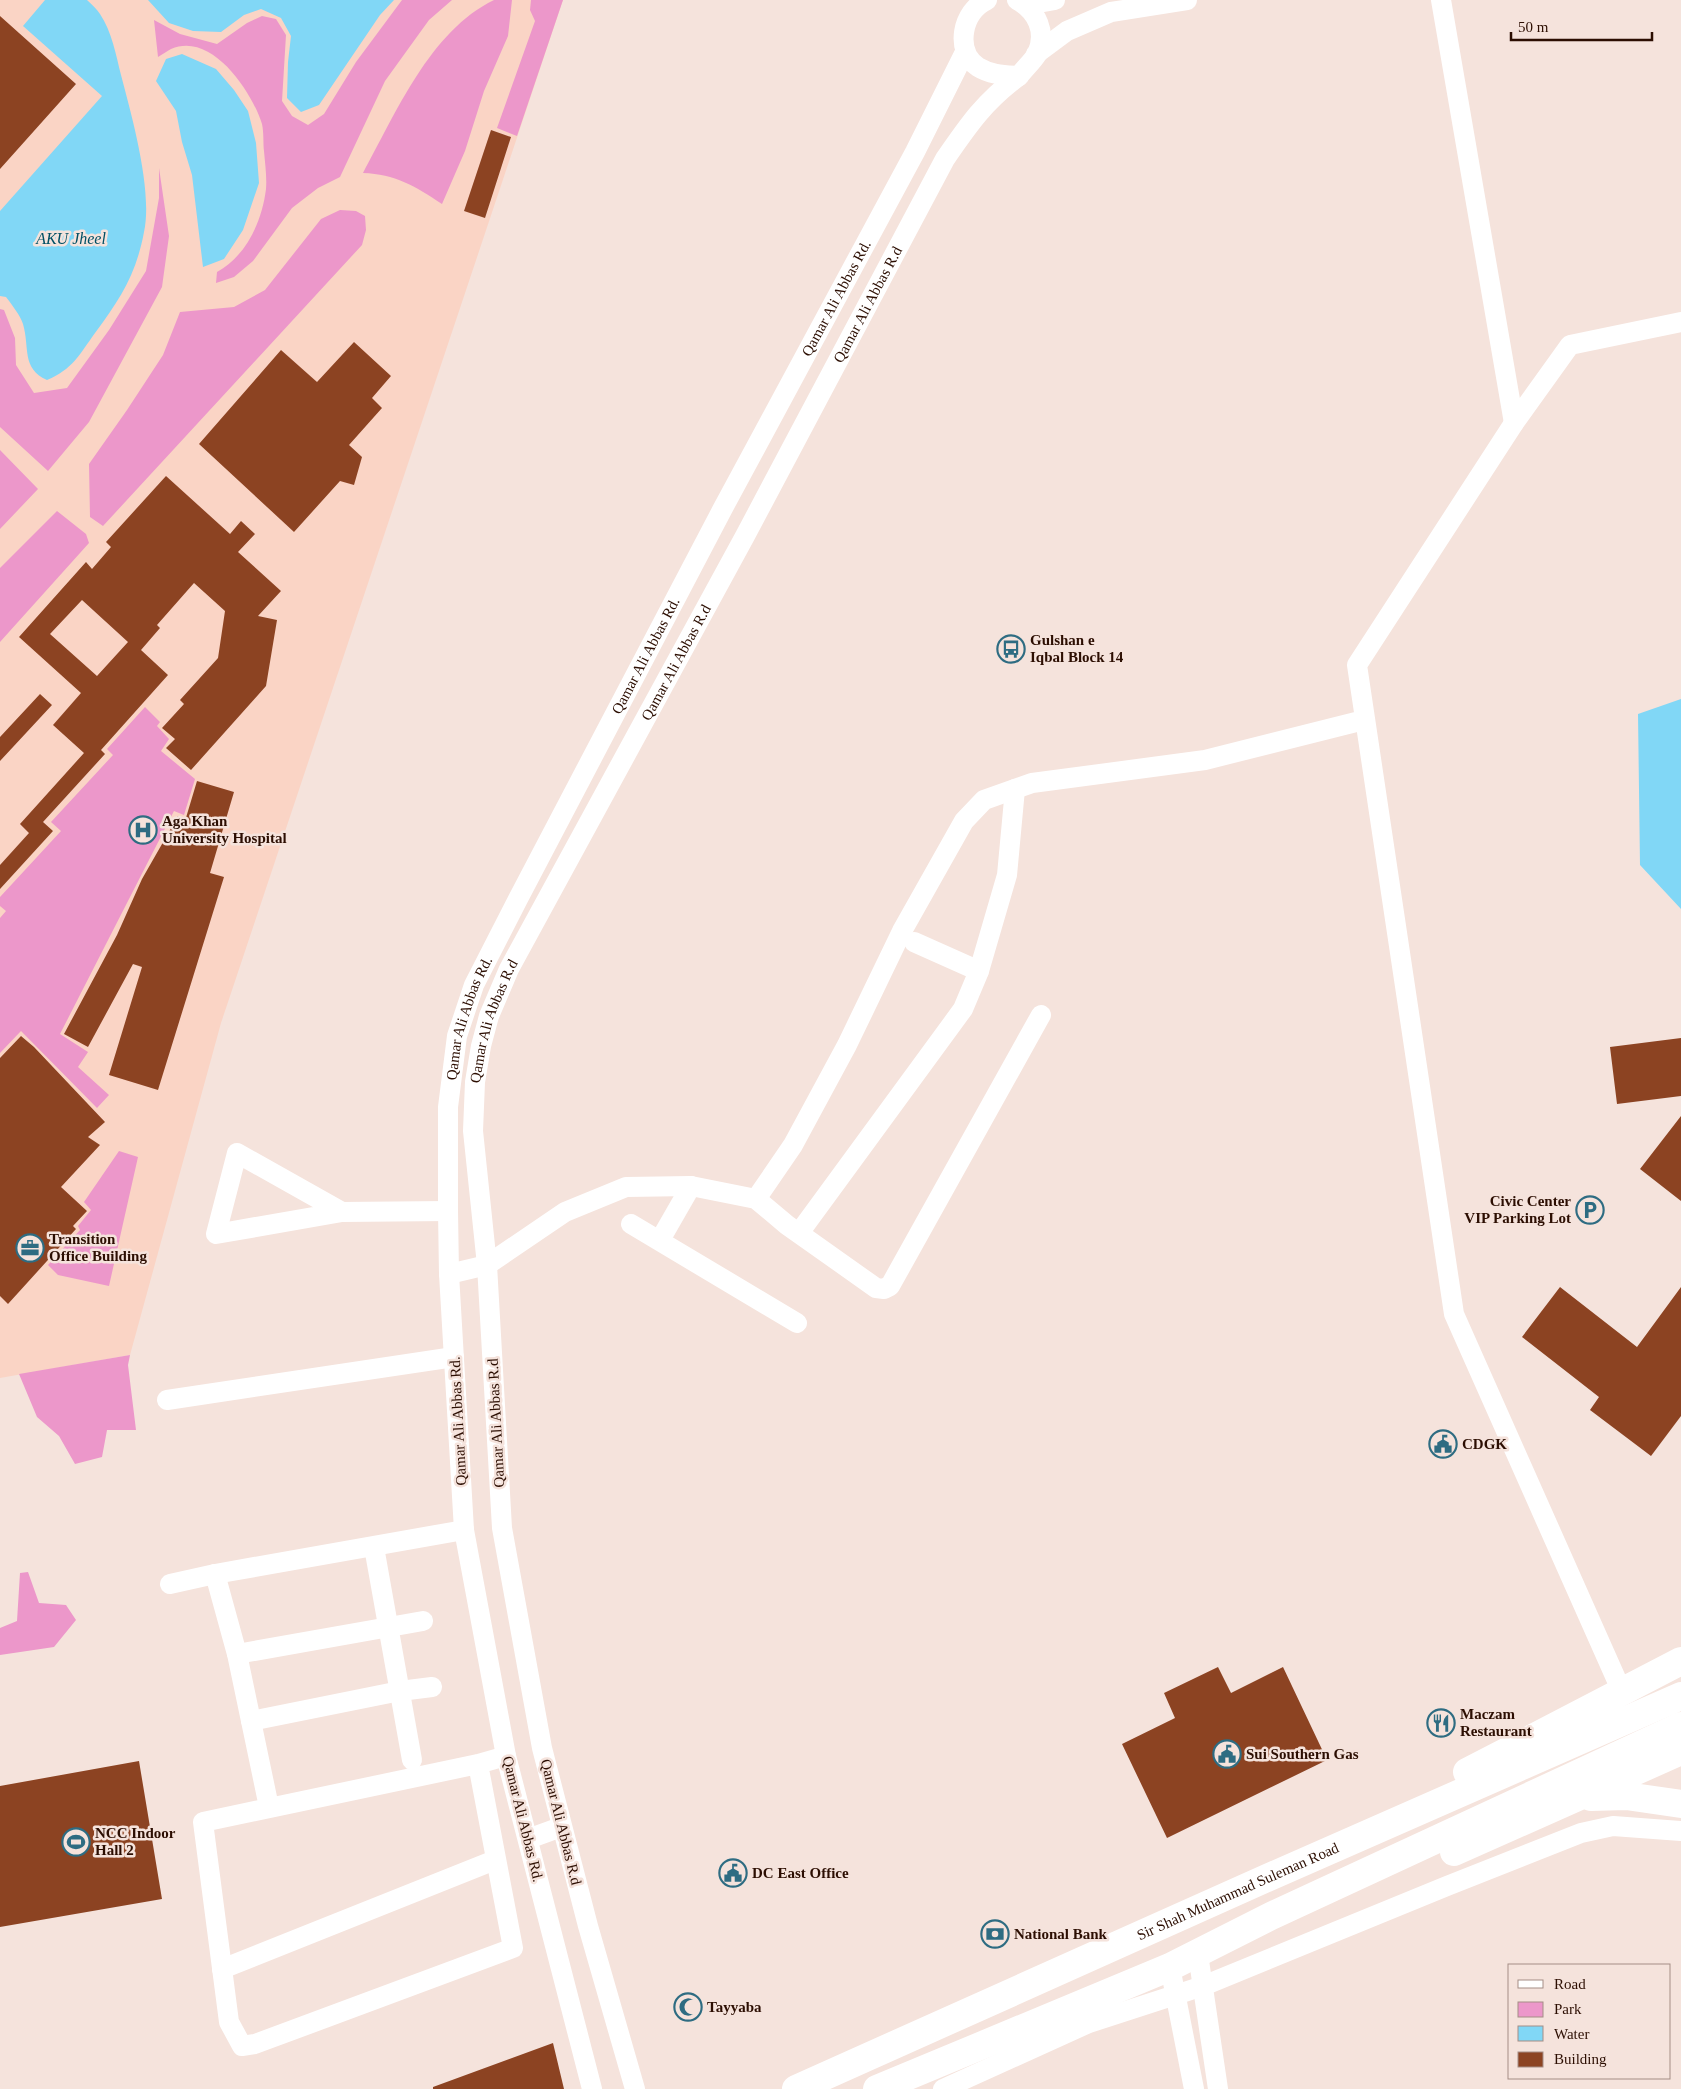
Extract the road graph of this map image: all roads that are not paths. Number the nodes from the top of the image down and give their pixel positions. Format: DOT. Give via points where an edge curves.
graph roads {
  1 [pos="986,0"];
  2 [pos="1055,0"];
  3 [pos="1187,0"];
  4 [pos="1441,0"];
  5 [pos="1022,3"];
  6 [pos="965,52"];
  7 [pos="1036,54"];
  8 [pos="1019,76"];
  9 [pos="1681,322"];
  10 [pos="1514,423"];
  11 [pos="1364,720"];
  12 [pos="1015,789"];
  13 [pos="914,942"];
  14 [pos="978,971"];
  15 [pos="1041,1015"];
  16 [pos="691,1186"];
  17 [pos="756,1199"];
  18 [pos="448,1211"];
  19 [pos="342,1212"];
  20 [pos="631,1224"];
  21 [pos="799,1233"];
  22 [pos="660,1240"];
  23 [pos="487,1265"];
  24 [pos="450,1274"];
  25 [pos="796,1323"];
  26 [pos="454,1357"];
  27 [pos="167,1400"];
  28 [pos="464,1530"];
  29 [pos="374,1547"];
  30 [pos="215,1574"];
  31 [pos="170,1584"];
  32 [pos="423,1621"];
  33 [pos="389,1628"];
  34 [pos="237,1654"];
  35 [pos="1681,1661"];
  36 [pos="432,1687"];
  37 [pos="400,1691"];
  38 [pos="1622,1692"];
  39 [pos="1681,1696"];
  40 [pos="252,1722"];
  41 [pos="1681,1726"];
  42 [pos="1681,1751"];
  43 [pos="506,1756"];
  44 [pos="412,1760"];
  45 [pos="478,1764"];
  46 [pos="1578,1797"];
  47 [pos="1681,1804"];
  48 [pos="269,1807"];
  49 [pos="561,1828"];
  50 [pos="1681,1831"];
  51 [pos="528,1839"];
  52 [pos="495,1860"];
  53 [pos="1266,1878"];
  54 [pos="1271,1916"];
  55 [pos="1198,1954"];
  56 [pos="1170,1967"];
  57 [pos="222,1969"];
  58 [pos="1203,1986"];
  59 [pos="1175,1996"];
  60 [pos="592,2089"];
  61 [pos="635,2089"];
  62 [pos="796,2089"];
  63 [pos="877,2089"];
  64 [pos="943,2089"];
  65 [pos="1194,2089"];
  66 [pos="1218,2089"];
  1 -- 6 [label="street" via="979,3 962,34"];
  2 -- 5 [label="street"];
  3 -- 7 [label="street" via="1111,12 1067,31"];
  4 -- 10 [label="street"];
  5 -- 7 [label="street" via="1039,20 1042,37"];
  6 -- 8 [label="street" via="976,66 991,74"];
  6 -- 18 [label="street, Qamar Ali Abbas Rd." via="474,985 457,1036 448,1107"];
  7 -- 8 [label="street, Qamar Ali Abbas R.d"];
  8 -- 23 [label="street, Qamar Ali Abbas R.d" via="996,92 974,117 945,160 509,969 489,1016 480,1046 475,1082 473,1131"];
  9 -- 10 [label="street" via="1570,345"];
  10 -- 11 [label="street" via="1357,665"];
  11 -- 12 [label="street" via="1205,760 1032,783"];
  11 -- 38 [label="street" via="1454,1314"];
  12 -- 14 [label="street" via="1007,875"];
  12 -- 17 [label="street" via="984,800 964,821 902,931 847,1045 793,1145"];
  13 -- 14 [label="street"];
  14 -- 21 [label="street" via="963,1009"];
  15 -- 21 [label="street" via="890,1286 876,1288"];
  16 -- 17 [label="street"];
  16 -- 22 [label="street"];
  16 -- 23 [label="street" via="626,1187 565,1212"];
  17 -- 21 [label="street"];
  18 -- 19 [label="street"];
  18 -- 24 [label="street, Qamar Ali Abbas Rd."];
  19 -- 19 [label="street" via="313,1217 216,1234 237,1153"];
  20 -- 22 [label="street"];
  22 -- 25 [label="street"];
  23 -- 24 [label="street"];
  23 -- 49 [label="street, Qamar Ali Abbas R.d" via="502,1528 542,1748"];
  24 -- 26 [label="street, Qamar Ali Abbas Rd."];
  26 -- 27 [label="street"];
  26 -- 28 [label="street, Qamar Ali Abbas Rd."];
  28 -- 29 [label="street"];
  28 -- 43 [label="street, Qamar Ali Abbas Rd."];
  29 -- 30 [label="street"];
  29 -- 33 [label="street"];
  30 -- 31 [label="street"];
  30 -- 34 [label="street"];
  32 -- 33 [label="street"];
  33 -- 34 [label="street"];
  33 -- 37 [label="street"];
  34 -- 40 [label="street"];
  35 -- 38 [label="highway"];
  36 -- 37 [label="street"];
  37 -- 40 [label="street"];
  37 -- 44 [label="street"];
  38 -- 53 [label="highway"];
  39 -- 53 [label="highway, Sir Shah Muhammad Suleman Road"];
  40 -- 48 [label="street"];
  41 -- 54 [label="highway"];
  42 -- 46 [label="highway"];
  43 -- 45 [label="street"];
  43 -- 51 [label="street, Qamar Ali Abbas Rd."];
  45 -- 48 [label="street"];
  45 -- 52 [label="street"];
  46 -- 47 [label="highway" via="1626,1796"];
  46 -- 54 [label="highway" via="1388,1882"];
  48 -- 57 [label="street" via="203,1822"];
  49 -- 51 [label="street"];
  49 -- 61 [label="street, Qamar Ali Abbas R.d"];
  50 -- 58 [label="street" via="1613,1826 1581,1833"];
  51 -- 60 [label="street, Qamar Ali Abbas Rd."];
  52 -- 57 [label="street"];
  52 -- 57 [label="street" via="513,1948 255,2044 242,2046 229,2022"];
  53 -- 62 [label="highway, Sir Shah Muhammad Suleman Road"];
  54 -- 55 [label="highway"];
  55 -- 56 [label="highway"];
  55 -- 58 [label="street"];
  56 -- 59 [label="street"];
  56 -- 63 [label="highway"];
  58 -- 59 [label="street"];
  58 -- 66 [label="street"];
  59 -- 64 [label="street" via="1088,2023"];
  59 -- 65 [label="street"];
}
